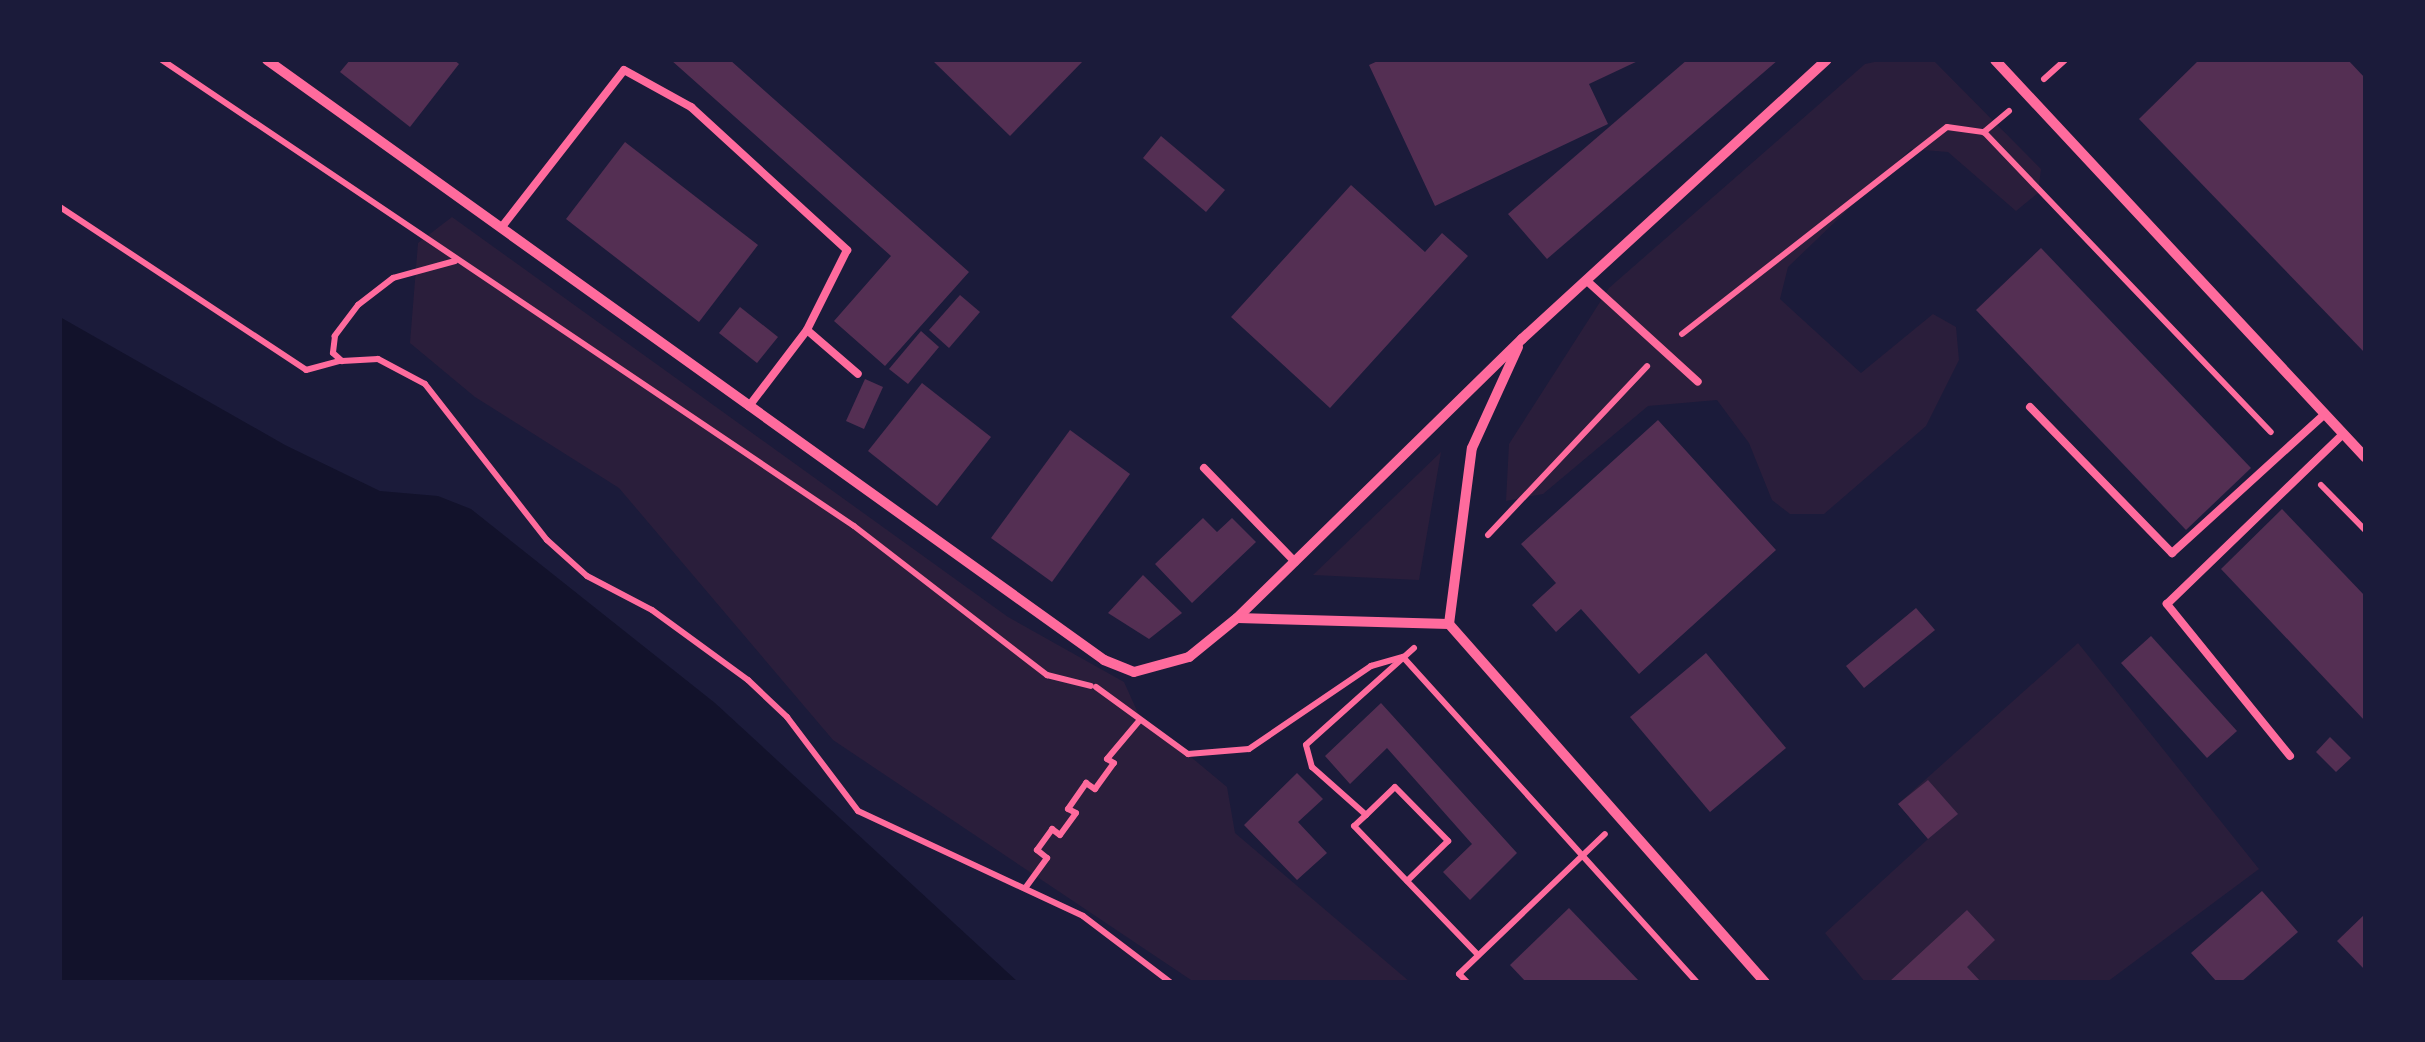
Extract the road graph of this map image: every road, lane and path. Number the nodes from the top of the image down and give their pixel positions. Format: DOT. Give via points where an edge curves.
graph roads {
  1 [pos="162,60"];
  2 [pos="267,60"];
  3 [pos="1826,60"];
  4 [pos="1995,60"];
  5 [pos="2028,94"];
  6 [pos="1984,132"];
  7 [pos="60,208"];
  8 [pos="501,228"];
  9 [pos="455,261"];
  10 [pos="1586,280"];
  11 [pos="808,330"];
  12 [pos="1522,339"];
  13 [pos="1663,350"];
  14 [pos="342,360"];
  15 [pos="858,374"];
  16 [pos="1698,382"];
  17 [pos="748,406"];
  18 [pos="2030,407"];
  19 [pos="2325,414"];
  20 [pos="2343,434"];
  21 [pos="2288,448"];
  22 [pos="2365,457"];
  23 [pos="1204,468"];
  24 [pos="2306,470"];
  25 [pos="2365,530"];
  26 [pos="1295,562"];
  27 [pos="1456,570"];
  28 [pos="1238,618"];
  29 [pos="1444,625"];
  30 [pos="1403,657"];
  31 [pos="1134,672"];
  32 [pos="1096,687"];
  33 [pos="1139,720"];
  34 [pos="2290,756"];
  35 [pos="1366,815"];
  36 [pos="1620,819"];
  37 [pos="1581,856"];
  38 [pos="1407,881"];
  39 [pos="1026,888"];
  40 [pos="1478,954"];
  41 [pos="1170,982"];
  42 [pos="1467,982"];
  43 [pos="1697,982"];
  44 [pos="1764,982"];
  1 -- 9 [label="path"];
  2 -- 8 [label="street"];
  3 -- 10 [label="street"];
  4 -- 5 [label="street"];
  5 -- 6 [label="path"];
  5 -- 19 [label="street"];
  6 -- 13 [label="path" via="1947,126"];
  6 -- 21 [label="path"];
  7 -- 14 [label="path" via="306,370"];
  8 -- 11 [label="lane" via="624,70 690,107 847,250"];
  8 -- 17 [label="street"];
  9 -- 14 [label="path" via="393,278 358,305 336,336 333,353"];
  9 -- 32 [label="path" via="854,526 1047,675"];
  10 -- 12 [label="street"];
  10 -- 13 [label="lane"];
  11 -- 15 [label="lane"];
  11 -- 17 [label="lane"];
  12 -- 26 [label="street"];
  12 -- 27 [label="street" via="1472,448"];
  13 -- 16 [label="lane"];
  13 -- 27 [label="path"];
  14 -- 39 [label="path" via="378,359 425,384 547,540 587,576 652,610 748,680 787,717 858,811"];
  17 -- 31 [label="street" via="1104,660"];
  18 -- 21 [label="lane" via="2172,553"];
  19 -- 20 [label="street"];
  19 -- 21 [label="lane"];
  20 -- 22 [label="street"];
  20 -- 24 [label="lane"];
  23 -- 26 [label="lane"];
  24 -- 25 [label="path"];
  24 -- 34 [label="lane" via="2167,604"];
  26 -- 28 [label="street"];
  27 -- 29 [label="street"];
  28 -- 29 [label="street"];
  28 -- 31 [label="street" via="1189,658"];
  29 -- 30 [label="path"];
  29 -- 36 [label="street"];
  30 -- 33 [label="path" via="1371,666 1249,749 1188,754"];
  30 -- 35 [label="path" via="1306,746 1312,767"];
  30 -- 37 [label="path"];
  31 -- 32 [label="path"];
  32 -- 33 [label="path"];
  33 -- 39 [label="path" via="1107,759 1114,763 1095,789 1086,783 1068,808 1076,813 1060,835 1052,829 1036,850 1047,858"];
  35 -- 38 [label="path" via="1354,826"];
  35 -- 38 [label="path" via="1395,787 1448,841"];
  36 -- 37 [label="path"];
  36 -- 44 [label="street"];
  37 -- 40 [label="path"];
  37 -- 43 [label="path"];
  38 -- 40 [label="path"];
  39 -- 41 [label="path" via="1083,916"];
  40 -- 42 [label="path" via="1459,974"];
}
